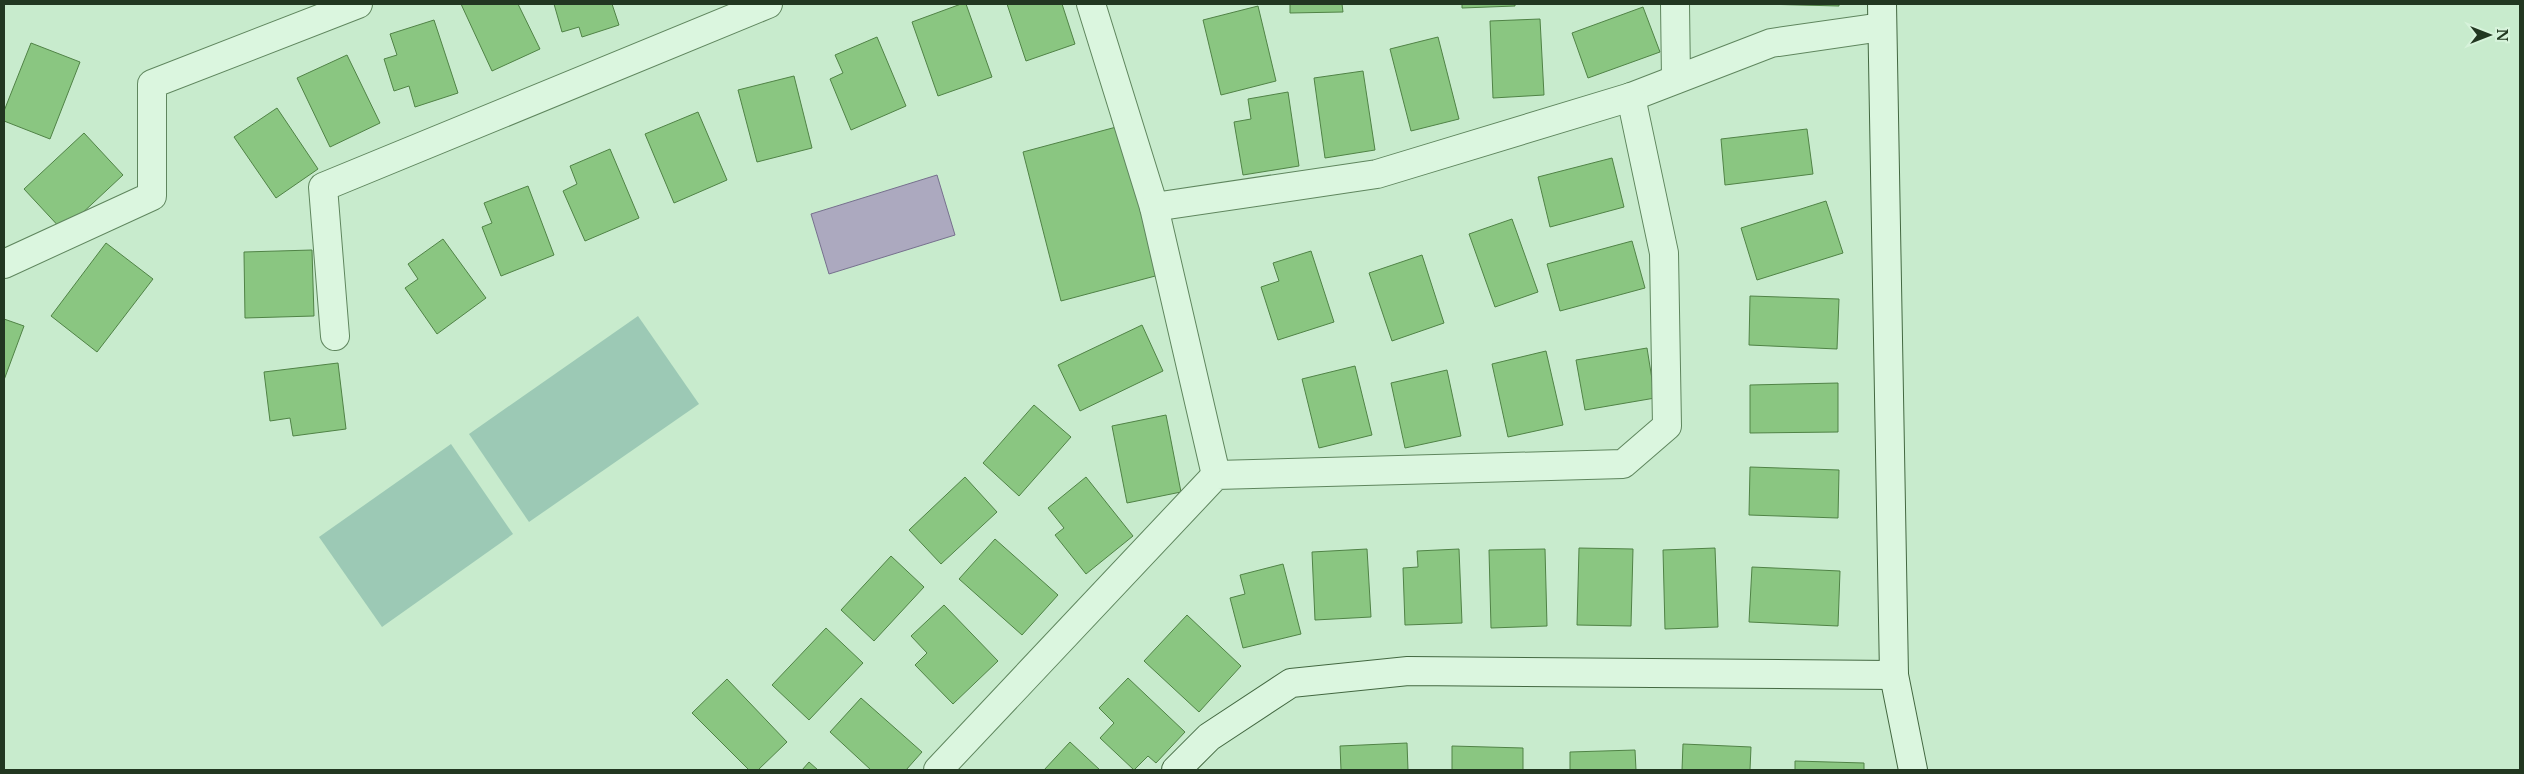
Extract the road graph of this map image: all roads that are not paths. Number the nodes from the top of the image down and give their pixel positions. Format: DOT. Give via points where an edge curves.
graph roads {
  1 [pos="358,4"];
  2 [pos="768,4"];
  3 [pos="1091,4"];
  4 [pos="1675,4"];
  5 [pos="1882,16"];
  6 [pos="1676,79"];
  7 [pos="1631,97"];
  8 [pos="1154,207"];
  9 [pos="4,264"];
  10 [pos="335,336"];
  11 [pos="1216,475"];
  12 [pos="1894,675"];
  13 [pos="938,770"];
  14 [pos="1176,770"];
  15 [pos="1912,770"];
  1 -- 9 [label="street" via="152,84 152,196"];
  2 -- 10 [label="street" via="323,187"];
  3 -- 8 [label="street"];
  4 -- 6 [label="street"];
  5 -- 6 [label="street" via="1771,42"];
  5 -- 12 [label="street"];
  6 -- 7 [label="street"];
  7 -- 8 [label="street" via="1377,174"];
  7 -- 11 [label="street" via="1664,253 1667,426 1623,464"];
  8 -- 11 [label="street"];
  11 -- 13 [label="street"];
  12 -- 14 [label="street" via="1408,671 1291,683 1209,736"];
  12 -- 15 [label="street"];
}
